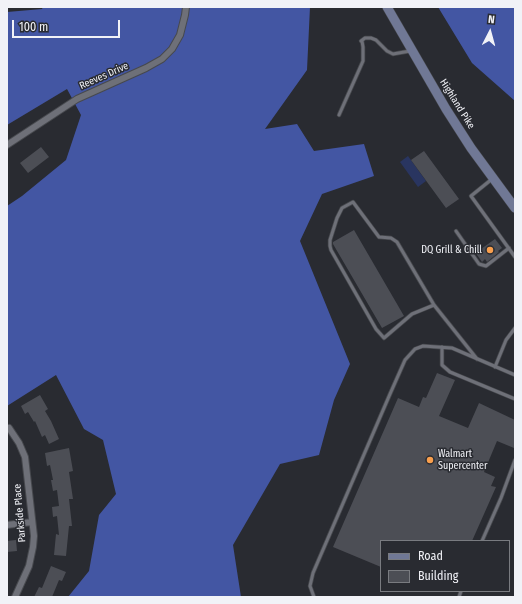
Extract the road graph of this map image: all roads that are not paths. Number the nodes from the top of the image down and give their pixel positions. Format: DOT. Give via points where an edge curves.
graph roads {
  1 [pos="186,7"];
  2 [pos="387,7"];
  3 [pos="412,50"];
  4 [pos="339,115"];
  5 [pos="7,146"];
  6 [pos="493,178"];
  7 [pos="515,208"];
  8 [pos="456,231"];
  9 [pos="509,248"];
  10 [pos="515,256"];
  11 [pos="434,305"];
  12 [pos="515,328"];
  13 [pos="442,347"];
  14 [pos="477,359"];
  15 [pos="495,367"];
  16 [pos="515,375"];
  17 [pos="515,399"];
  18 [pos="9,428"];
  19 [pos="515,460"];
  20 [pos="513,469"];
  21 [pos="32,522"];
  22 [pos="7,525"];
  23 [pos="482,540"];
  24 [pos="15,597"];
  25 [pos="314,597"];
  1 -- 5 [label="street, Reeves Drive" via="180,35 162,59 77,99"];
  2 -- 3 [label="main road, Highland Pike"];
  3 -- 4 [label="lane" via="393,54 376,40 365,38 361,41 363,61"];
  3 -- 6 [label="main road, Highland Pike" via="446,109"];
  6 -- 7 [label="main road, Highland Pike"];
  6 -- 9 [label="lane" via="471,196"];
  8 -- 9 [label="lane" via="479,264 486,266"];
  9 -- 10 [label="lane"];
  11 -- 11 [label="lane" via="397,242 391,238 379,237 353,202 342,208 330,240 331,250 376,329 384,338 412,314"];
  11 -- 14 [label="lane"];
  12 -- 15 [label="lane" via="506,340"];
  13 -- 14 [label="lane" via="452,348"];
  13 -- 17 [label="lane" via="442,365 450,372"];
  13 -- 25 [label="lane" via="423,346 415,349 405,360 312,573 310,586"];
  14 -- 15 [label="lane"];
  15 -- 16 [label="lane"];
  18 -- 21 [label="street, Parkside Place" via="25,457"];
  19 -- 20 [label="lane"];
  20 -- 23 [label="lane"];
  21 -- 22 [label="street"];
  21 -- 24 [label="street, Parkside Place" via="34,536 31,559"];
}
